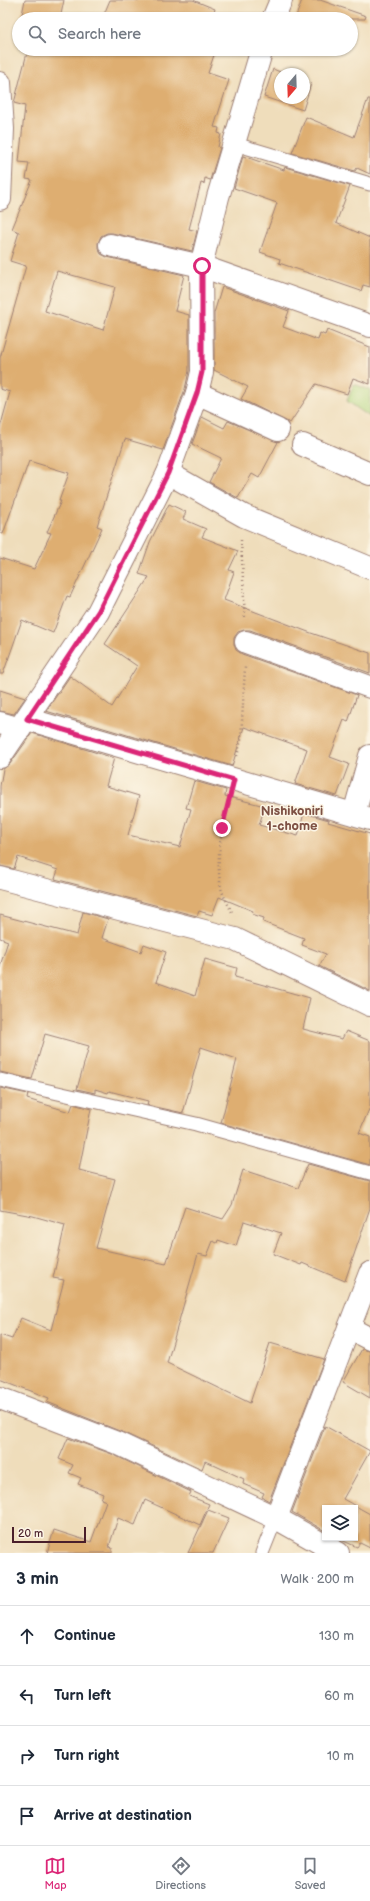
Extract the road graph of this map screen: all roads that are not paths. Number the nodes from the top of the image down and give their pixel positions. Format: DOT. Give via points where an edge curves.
graph roads {
  1 [pos="281,0"];
  2 [pos="277,12"];
  3 [pos="260,56"];
  4 [pos="0,84"];
  5 [pos="235,144"];
  6 [pos="370,184"];
  7 [pos="0,199"];
  8 [pos="110,245"];
  9 [pos="202,266"];
  10 [pos="370,326"];
  11 [pos="197,393"];
  12 [pos="278,430"];
  13 [pos="303,445"];
  14 [pos="168,473"];
  15 [pos="370,474"];
  16 [pos="370,568"];
  17 [pos="246,642"];
  18 [pos="370,687"];
  19 [pos="15,724"];
  20 [pos="370,756"];
  21 [pos="0,757"];
  22 [pos="362,817"];
  23 [pos="0,878"];
  24 [pos="370,1005"];
  25 [pos="0,1080"];
  26 [pos="370,1173"];
  27 [pos="370,1273"];
  28 [pos="349,1328"];
  29 [pos="370,1339"];
  30 [pos="0,1398"];
  31 [pos="276,1518"];
  32 [pos="262,1553"];
  33 [pos="338,1553"];
  1 -- 2 [label="street"];
  3 -- 5 [label="street"];
  4 -- 7 [label="street" via="3,129"];
  5 -- 6 [label="lane"];
  5 -- 9 [label="street" via="218,197"];
  8 -- 9 [label="street"];
  9 -- 10 [label="street"];
  9 -- 11 [label="street" via="202,372"];
  11 -- 12 [label="street"];
  11 -- 14 [label="street"];
  13 -- 15 [label="street"];
  14 -- 16 [label="street" via="244,516"];
  14 -- 19 [label="street" via="98,612"];
  17 -- 18 [label="street"];
  19 -- 21 [label="street"];
  19 -- 22 [label="street" via="234,780"];
  20 -- 22 [label="street"];
  23 -- 24 [label="street" via="242,942"];
  25 -- 26 [label="lane" via="196,1124"];
  27 -- 28 [label="street"];
  28 -- 29 [label="street"];
  28 -- 31 [label="street"];
  30 -- 31 [label="street" via="116,1443"];
  31 -- 32 [label="lane"];
  31 -- 33 [label="street"];
}
